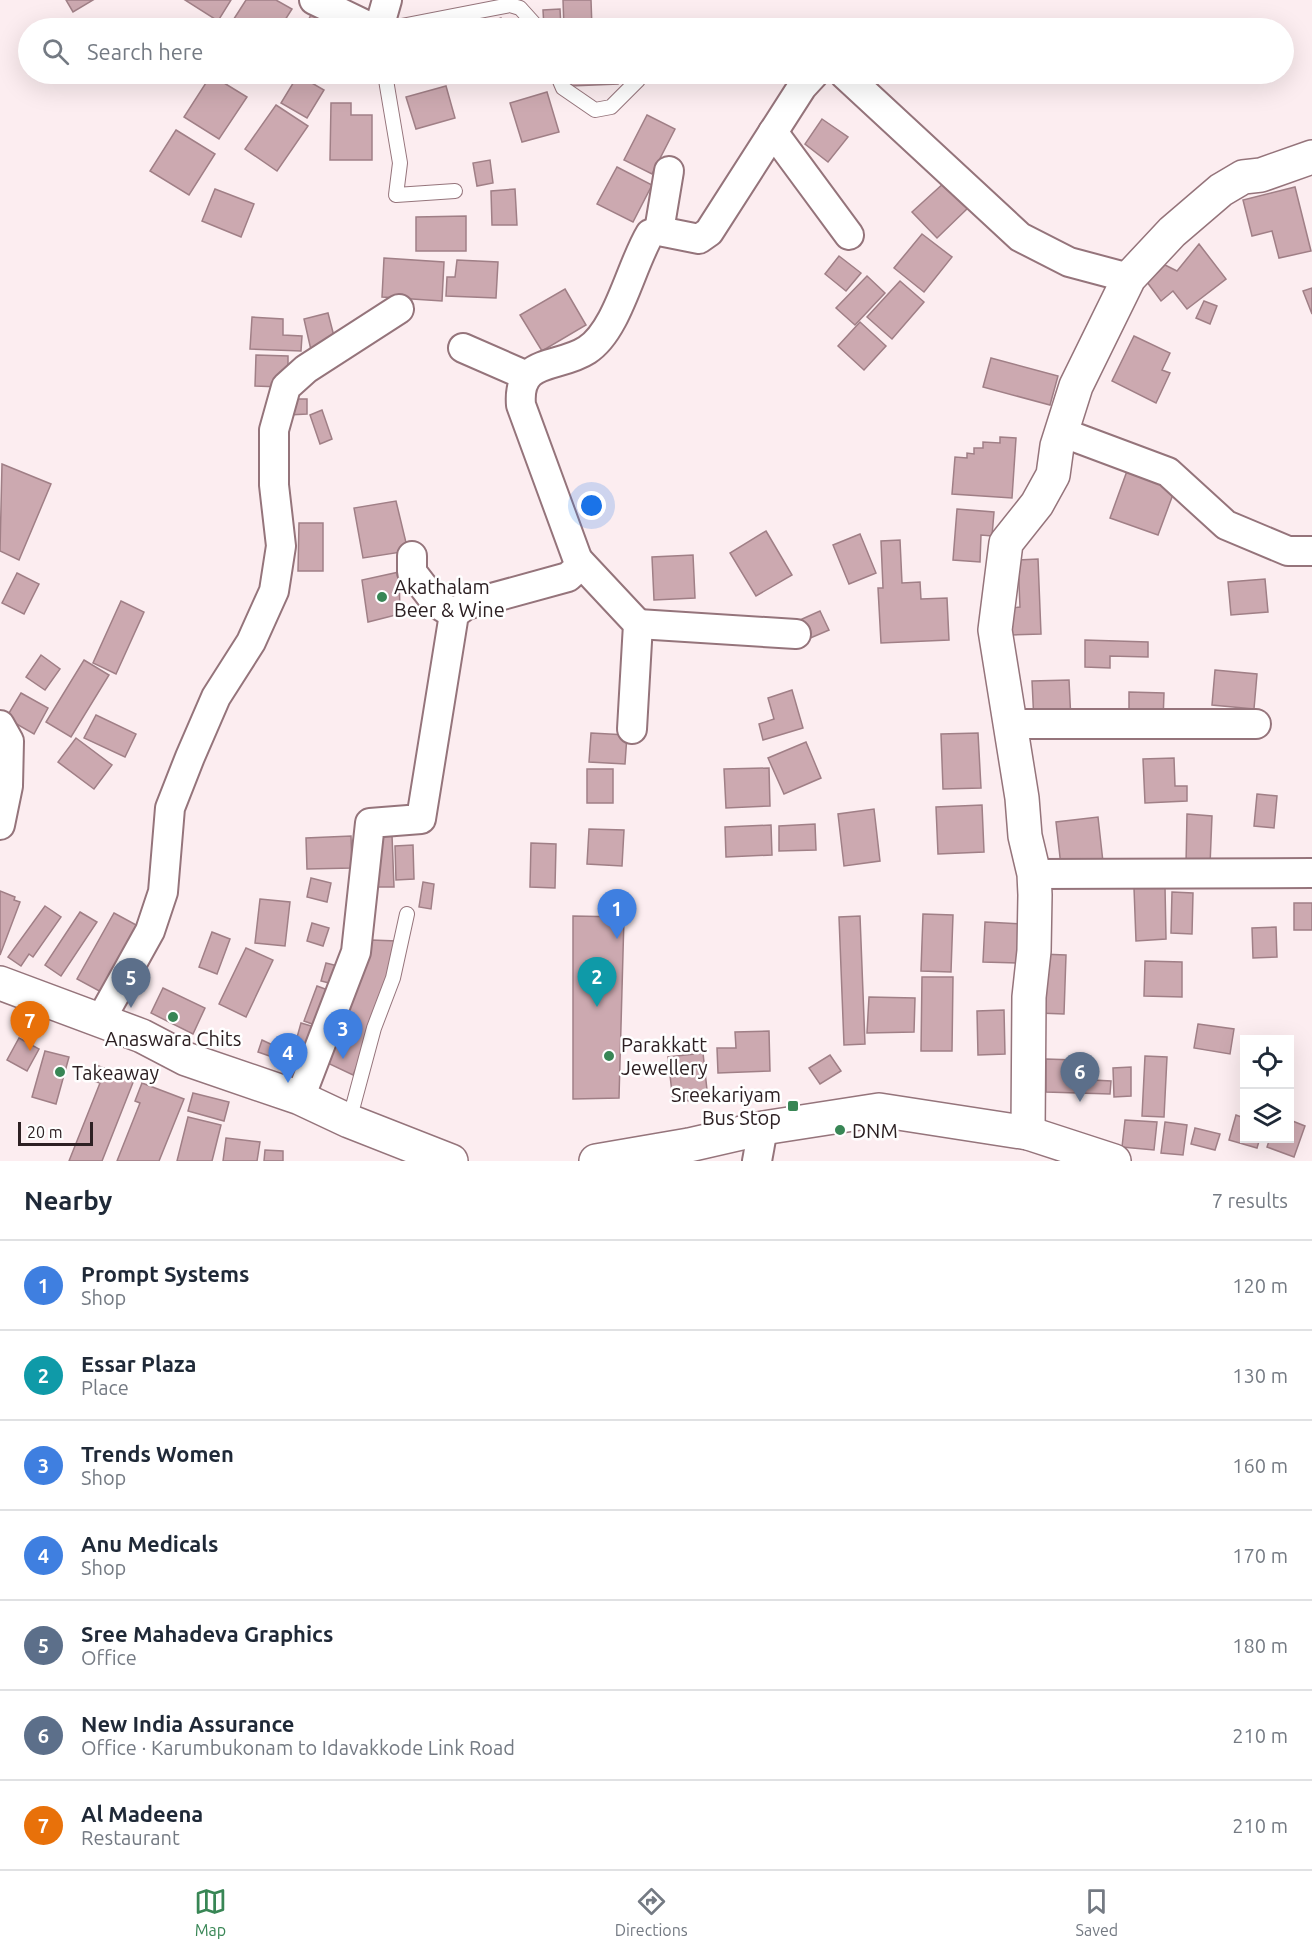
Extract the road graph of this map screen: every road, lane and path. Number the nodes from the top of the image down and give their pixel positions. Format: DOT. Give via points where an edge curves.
graph roads {
  1 [pos="314,0"];
  2 [pos="387,0"];
  3 [pos="351,18"];
  4 [pos="382,18"];
  5 [pos="443,18"];
  6 [pos="529,18"];
  7 [pos="387,84"];
  8 [pos="561,84"];
  9 [pos="634,84"];
  10 [pos="807,84"];
  11 [pos="855,84"];
  12 [pos="773,132"];
  13 [pos="1312,157"];
  14 [pos="669,171"];
  15 [pos="454,191"];
  16 [pos="659,231"];
  17 [pos="849,235"];
  18 [pos="1129,278"];
  19 [pos="399,309"];
  20 [pos="463,348"];
  21 [pos="527,376"];
  22 [pos="1061,432"];
  23 [pos="1312,551"];
  24 [pos="412,556"];
  25 [pos="580,562"];
  26 [pos="454,614"];
  27 [pos="638,624"];
  28 [pos="796,634"];
  29 [pos="1009,724"];
  30 [pos="1256,724"];
  31 [pos="0,725"];
  32 [pos="632,729"];
  33 [pos="0,825"];
  34 [pos="1312,873"];
  35 [pos="1034,874"];
  36 [pos="407,914"];
  37 [pos="0,983"];
  38 [pos="100,1021"];
  39 [pos="300,1098"];
  40 [pos="349,1121"];
  41 [pos="763,1128"];
  42 [pos="1028,1133"];
  43 [pos="436,1159"];
  44 [pos="596,1161"];
  45 [pos="757,1161"];
  46 [pos="1114,1161"];
  1 -- 3 [label="street"];
  2 -- 4 [label="street"];
  5 -- 6 [label="lane" via="510,5 520,8"];
  7 -- 15 [label="lane" via="400,163 396,195"];
  8 -- 9 [label="lane" via="595,110 611,107"];
  10 -- 12 [label="street"];
  11 -- 18 [label="street" via="1020,237 1069,262"];
  12 -- 16 [label="street" via="709,232 699,239"];
  12 -- 17 [label="street"];
  13 -- 18 [label="street" via="1261,175 1243,177 1221,190 1164,239"];
  14 -- 16 [label="street"];
  16 -- 21 [label="street" via="650,234 643,246 616,312 597,340 587,350 541,366"];
  18 -- 22 [label="street" via="1076,386"];
  19 -- 38 [label="street" via="285,387 274,430 274,485 281,546 274,591 251,642 216,697 190,757 170,808 163,892 150,931"];
  20 -- 21 [label="street"];
  21 -- 25 [label="street" via="520,389 521,405"];
  22 -- 23 [label="street" via="1168,472 1226,525 1288,551"];
  22 -- 29 [label="street" via="1053,475 1037,504 1006,543 994,630"];
  24 -- 26 [label="street" via="412,572 436,603"];
  25 -- 26 [label="street" via="576,573 568,577 466,605"];
  25 -- 27 [label="street"];
  26 -- 39 [label="street" via="421,819 370,823 356,952"];
  27 -- 28 [label="street"];
  27 -- 32 [label="street"];
  29 -- 30 [label="street"];
  29 -- 35 [label="street"];
  31 -- 33 [label="street" via="9,741 8,786"];
  34 -- 35 [label="street"];
  35 -- 42 [label="street"];
  36 -- 40 [label="lane" via="395,969 374,1028"];
  37 -- 38 [label="street"];
  38 -- 39 [label="street" via="142,1036 186,1059"];
  39 -- 40 [label="street"];
  40 -- 43 [label="street"];
  41 -- 42 [label="street" via="879,1110"];
  41 -- 44 [label="street"];
  41 -- 45 [label="street"];
  42 -- 46 [label="street"];
}
